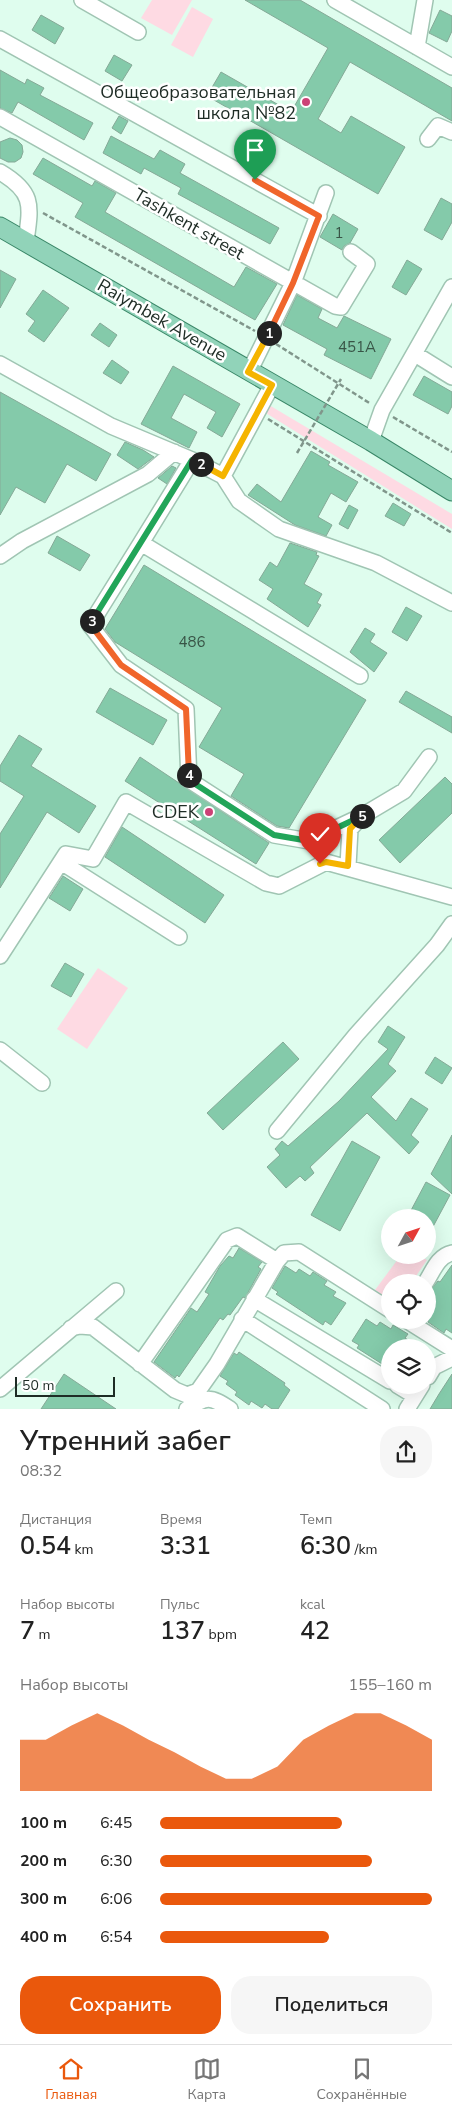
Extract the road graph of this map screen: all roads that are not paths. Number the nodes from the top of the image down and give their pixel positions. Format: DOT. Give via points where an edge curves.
graph roads {
  1 [pos="82,0"];
  2 [pos="334,0"];
  3 [pos="425,0"];
  4 [pos="138,32"];
  5 [pos="0,39"];
  6 [pos="417,47"];
  7 [pos="452,67"];
  8 [pos="0,116"];
  9 [pos="452,132"];
  10 [pos="428,139"];
  11 [pos="0,172"];
  12 [pos="326,193"];
  13 [pos="319,216"];
  14 [pos="0,227"];
  15 [pos="26,241"];
  16 [pos="351,252"];
  17 [pos="293,283"];
  18 [pos="452,287"];
  19 [pos="415,354"];
  20 [pos="0,364"];
  21 [pos="248,372"];
  22 [pos="452,377"];
  23 [pos="272,385"];
  24 [pos="371,441"];
  25 [pos="174,452"];
  26 [pos="192,460"];
  27 [pos="223,476"];
  28 [pos="452,491"];
  29 [pos="141,543"];
  30 [pos="0,556"];
  31 [pos="452,603"];
  32 [pos="360,676"];
  33 [pos="429,757"];
  34 [pos="362,816"];
  35 [pos="61,862"];
  36 [pos="348,866"];
  37 [pos="452,897"];
  38 [pos="452,924"];
  39 [pos="179,937"];
  40 [pos="0,956"];
  41 [pos="0,1050"];
  42 [pos="42,1083"];
  43 [pos="277,1132"];
  44 [pos="452,1253"];
  45 [pos="277,1261"];
  46 [pos="431,1274"];
  47 [pos="116,1291"];
  48 [pos="254,1299"];
  49 [pos="381,1304"];
  50 [pos="242,1319"];
  51 [pos="71,1328"];
  52 [pos="420,1329"];
  53 [pos="452,1349"];
  54 [pos="452,1358"];
  55 [pos="140,1364"];
  56 [pos="436,1366"];
  57 [pos="381,1376"];
  58 [pos="0,1389"];
  59 [pos="187,1409"];
  60 [pos="230,1409"];
  61 [pos="382,1409"];
  1 -- 4 [label="street"];
  2 -- 6 [label="street"];
  3 -- 6 [label="street"];
  5 -- 13 [label="street"];
  6 -- 7 [label="street"];
  8 -- 17 [label="street, Tashkent street"];
  9 -- 10 [label="street" via="438,126"];
  11 -- 15 [label="street" via="19,183 31,207"];
  12 -- 13 [label="street"];
  13 -- 17 [label="street"];
  14 -- 15 [label="main road, Raiymbek Avenue"];
  15 -- 21 [label="main road, Raiymbek Avenue"];
  16 -- 17 [label="street, Tashkent street" via="367,264 341,307"];
  17 -- 21 [label="street"];
  18 -- 19 [label="street"];
  19 -- 22 [label="street"];
  19 -- 24 [label="street" via="382,410"];
  20 -- 25 [label="street" via="111,426"];
  21 -- 23 [label="main road, Raiymbek Avenue"];
  23 -- 24 [label="main road, Raiymbek Avenue"];
  23 -- 27 [label="street"];
  24 -- 28 [label="main road, Raiymbek Avenue"];
  25 -- 26 [label="street"];
  25 -- 30 [label="street" via="148,474"];
  26 -- 27 [label="street"];
  26 -- 29 [label="street"];
  27 -- 31 [label="street" via="239,501 279,529 376,564"];
  29 -- 32 [label="street"];
  29 -- 34 [label="street" via="90,624 121,665 186,709 189,780 274,835 309,841"];
  33 -- 34 [label="street" via="404,790"];
  34 -- 36 [label="street" via="350,829"];
  35 -- 36 [label="street" via="66,854 93,859 126,802 266,883 279,886 326,862"];
  35 -- 39 [label="street"];
  35 -- 40 [label="street"];
  36 -- 37 [label="street"];
  38 -- 43 [label="street"];
  41 -- 42 [label="street"];
  44 -- 46 [label="street" via="438,1261"];
  45 -- 48 [label="street"];
  45 -- 49 [label="street" via="284,1254 299,1252"];
  45 -- 55 [label="street" via="237,1236 227,1240"];
  47 -- 51 [label="street"];
  48 -- 50 [label="street"];
  48 -- 57 [label="street"];
  50 -- 55 [label="street" via="198,1391 187,1395 175,1390"];
  50 -- 61 [label="street"];
  51 -- 55 [label="street" via="93,1327"];
  51 -- 58 [label="street"];
  52 -- 53 [label="street"];
  54 -- 56 [label="street"];
  59 -- 60 [label="street" via="203,1399 216,1400"];
}
